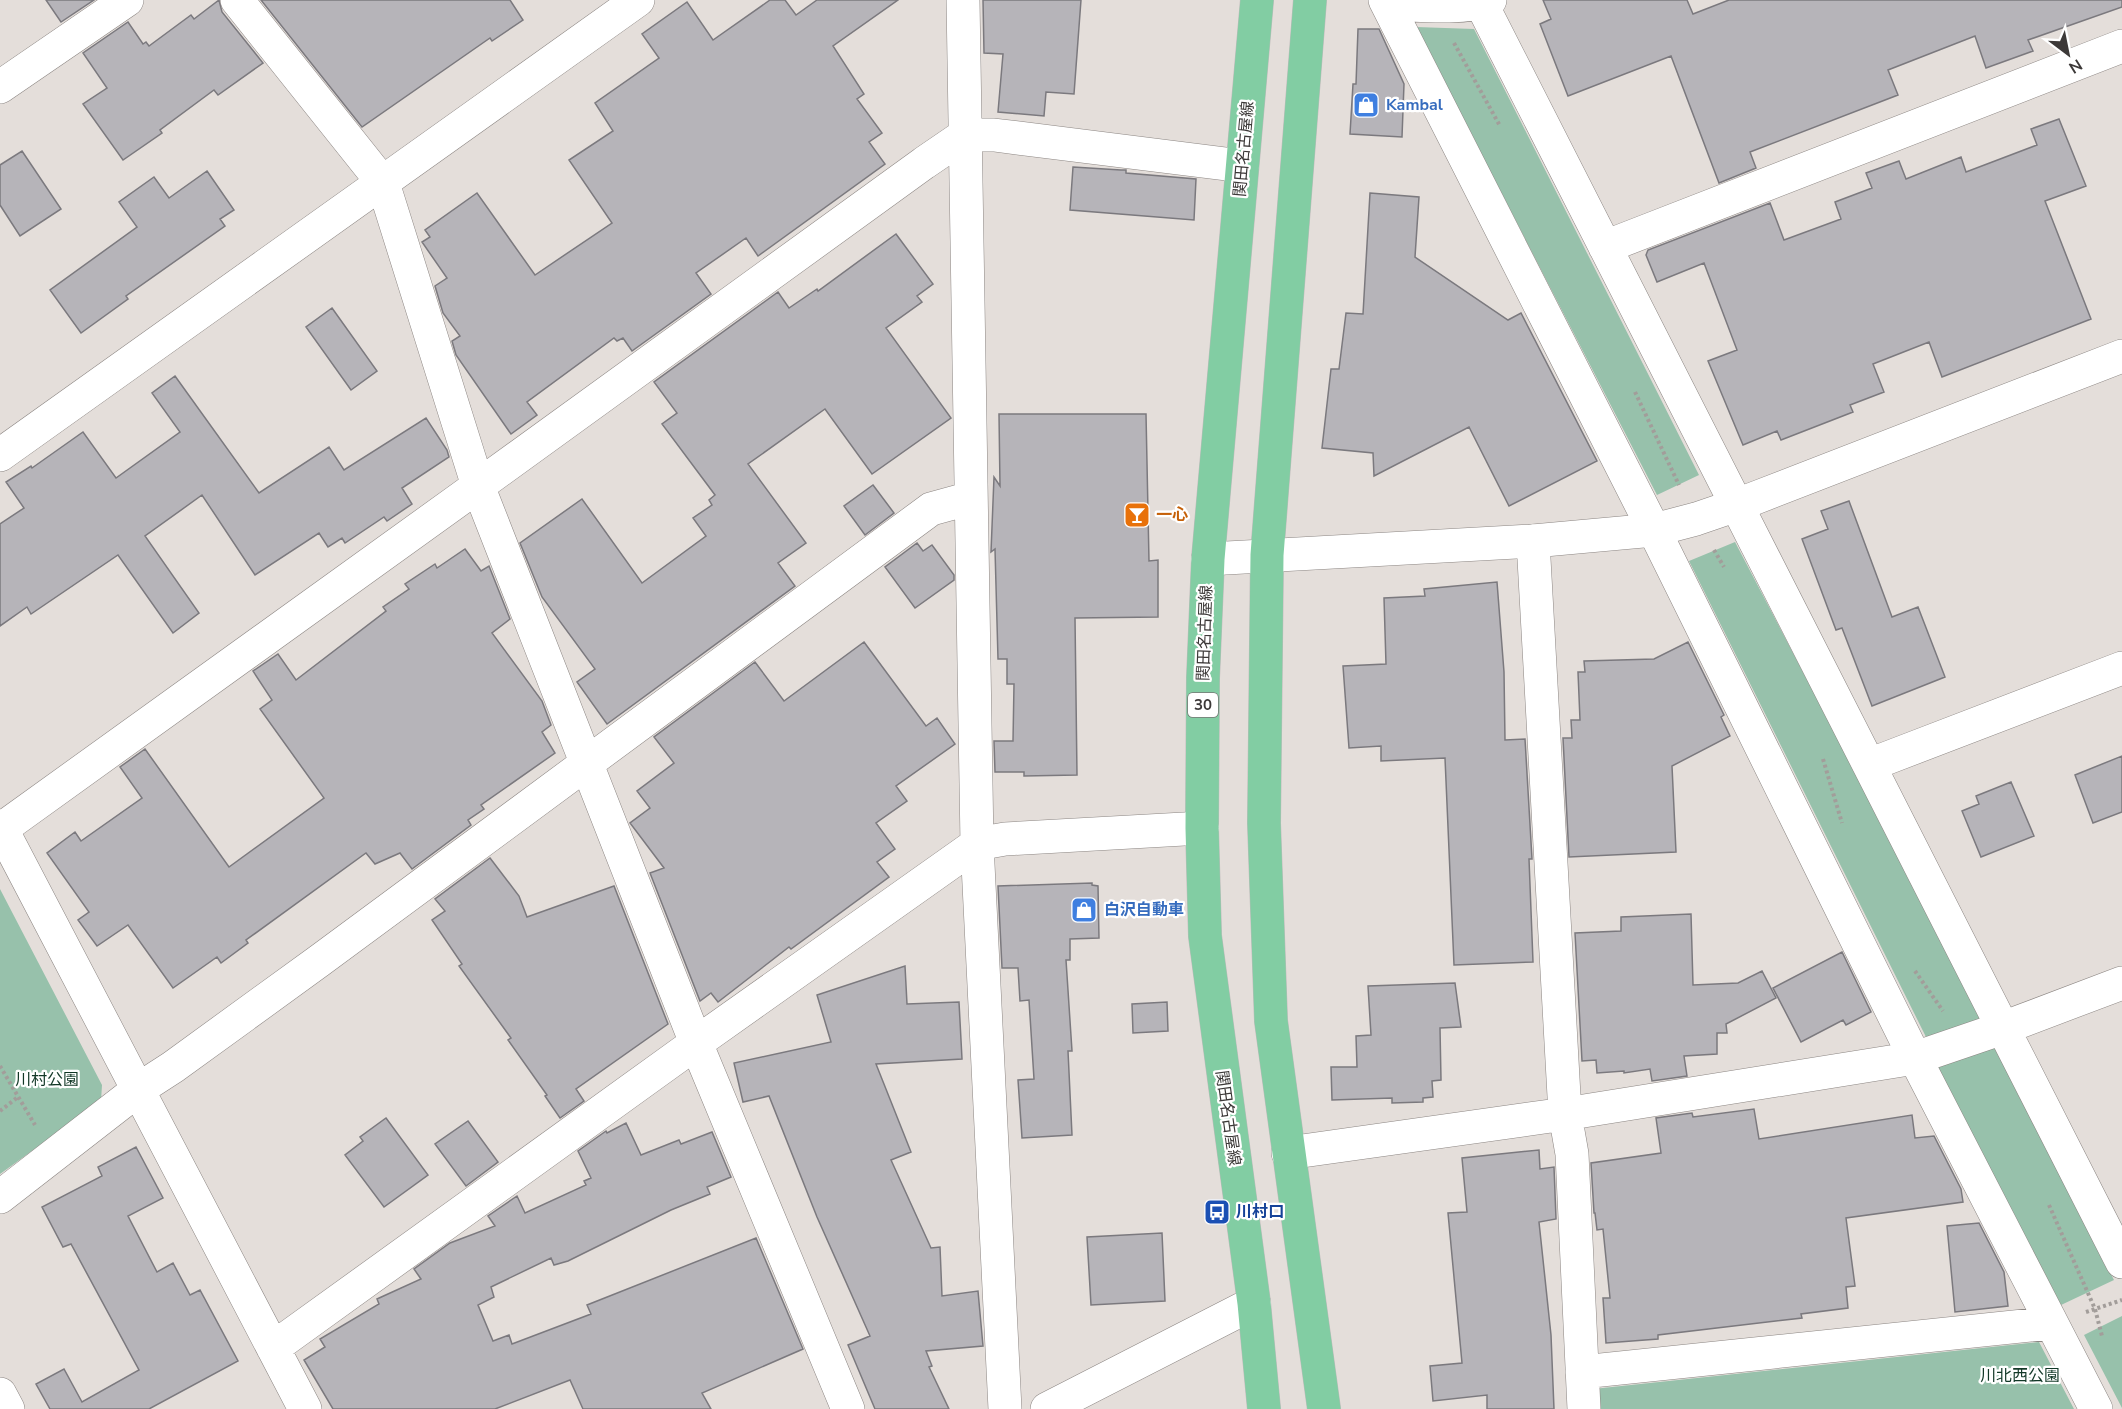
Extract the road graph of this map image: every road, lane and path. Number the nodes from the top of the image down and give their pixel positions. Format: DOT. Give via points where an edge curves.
graph roads {
  1 [pos="127,0"];
  2 [pos="237,0"];
  3 [pos="638,0"];
  4 [pos="963,0"];
  5 [pos="1257,0"];
  6 [pos="1310,0"];
  7 [pos="1386,2"];
  8 [pos="1486,2"];
  9 [pos="1434,5"];
  10 [pos="2122,46"];
  11 [pos="0,87"];
  12 [pos="1501,128"];
  13 [pos="965,135"];
  14 [pos="1242,166"];
  15 [pos="383,183"];
  16 [pos="1605,247"];
  17 [pos="2122,356"];
  18 [pos="1633,388"];
  19 [pos="0,455"];
  20 [pos="478,486"];
  21 [pos="971,498"];
  22 [pos="1737,505"];
  23 [pos="1696,519"];
  24 [pos="1654,531"];
  25 [pos="1533,541"];
  26 [pos="1267,555"];
  27 [pos="1208,559"];
  28 [pos="1730,577"];
  29 [pos="2122,668"];
  30 [pos="1820,751"];
  31 [pos="587,762"];
  32 [pos="1869,765"];
  33 [pos="0,828"];
  34 [pos="1202,828"];
  35 [pos="1844,829"];
  36 [pos="977,844"];
  37 [pos="1910,963"];
  38 [pos="2122,983"];
  39 [pos="2003,1028"];
  40 [pos="1964,1041"];
  41 [pos="696,1043"];
  42 [pos="1915,1058"];
  43 [pos="0,1066"];
  44 [pos="139,1089"];
  45 [pos="19,1097"];
  46 [pos="0,1112"];
  47 [pos="1565,1114"];
  48 [pos="1288,1154"];
  49 [pos="53,1157"];
  50 [pos="0,1197"];
  51 [pos="2048,1202"];
  52 [pos="2122,1262"];
  53 [pos="1254,1303"];
  54 [pos="2051,1323"];
  55 [pos="2103,1341"];
  56 [pos="273,1348"];
  57 [pos="1582,1372"];
  58 [pos="0,1395"];
  59 [pos="8,1409"];
  60 [pos="305,1409"];
  61 [pos="848,1409"];
  62 [pos="1005,1409"];
  63 [pos="1047,1409"];
  64 [pos="1264,1409"];
  65 [pos="1323,1409"];
  66 [pos="1584,1409"];
  67 [pos="2096,1409"];
  1 -- 11 [label="street"];
  2 -- 15 [label="street"];
  3 -- 15 [label="street"];
  4 -- 13 [label="street"];
  5 -- 14 [label="main road, 関田名古屋線 / 30"];
  6 -- 26 [label="main road"];
  7 -- 9 [label="street"];
  7 -- 24 [label="street"];
  8 -- 9 [label="street"];
  8 -- 16 [label="street"];
  9 -- 12 [label="path"];
  10 -- 16 [label="street"];
  13 -- 14 [label="street" via="994,135"];
  13 -- 20 [label="street"];
  13 -- 21 [label="street"];
  14 -- 27 [label="main road, 関田名古屋線 / 30"];
  15 -- 19 [label="street"];
  15 -- 20 [label="street"];
  16 -- 22 [label="street"];
  17 -- 22 [label="street"];
  18 -- 23 [label="path"];
  20 -- 31 [label="street"];
  20 -- 33 [label="street"];
  21 -- 31 [label="street" via="931,509"];
  21 -- 36 [label="street"];
  22 -- 23 [label="street"];
  22 -- 32 [label="street"];
  23 -- 24 [label="street"];
  23 -- 28 [label="path"];
  24 -- 25 [label="street"];
  24 -- 42 [label="street"];
  25 -- 26 [label="street"];
  25 -- 47 [label="street"];
  26 -- 27 [label="street"];
  26 -- 48 [label="main road" via="1264,823 1270,1021"];
  27 -- 34 [label="main road, 関田名古屋線 / 30"];
  29 -- 32 [label="street"];
  30 -- 35 [label="path"];
  31 -- 41 [label="street"];
  31 -- 44 [label="street" via="310,968"];
  32 -- 39 [label="street"];
  33 -- 44 [label="street"];
  34 -- 36 [label="street" via="1005,839"];
  34 -- 53 [label="main road, 関田名古屋線 / 30" via="1204,936"];
  36 -- 41 [label="street"];
  36 -- 62 [label="street"];
  37 -- 40 [label="path"];
  38 -- 39 [label="street"];
  39 -- 40 [label="street"];
  39 -- 52 [label="street"];
  40 -- 42 [label="street"];
  41 -- 56 [label="street"];
  41 -- 61 [label="street"];
  42 -- 47 [label="street"];
  42 -- 54 [label="street"];
  43 -- 45 [label="path"];
  44 -- 49 [label="street"];
  44 -- 56 [label="street"];
  45 -- 46 [label="path"];
  45 -- 49 [label="path"];
  47 -- 48 [label="street"];
  47 -- 57 [label="street" via="1572,1154"];
  48 -- 65 [label="main road"];
  49 -- 50 [label="street"];
  51 -- 55 [label="path" via="2095,1309"];
  53 -- 63 [label="street"];
  53 -- 64 [label="main road, 関田名古屋線 / 30"];
  54 -- 57 [label="street"];
  54 -- 67 [label="street"];
  56 -- 60 [label="street"];
  57 -- 66 [label="street"];
  58 -- 59 [label="street"];
}
